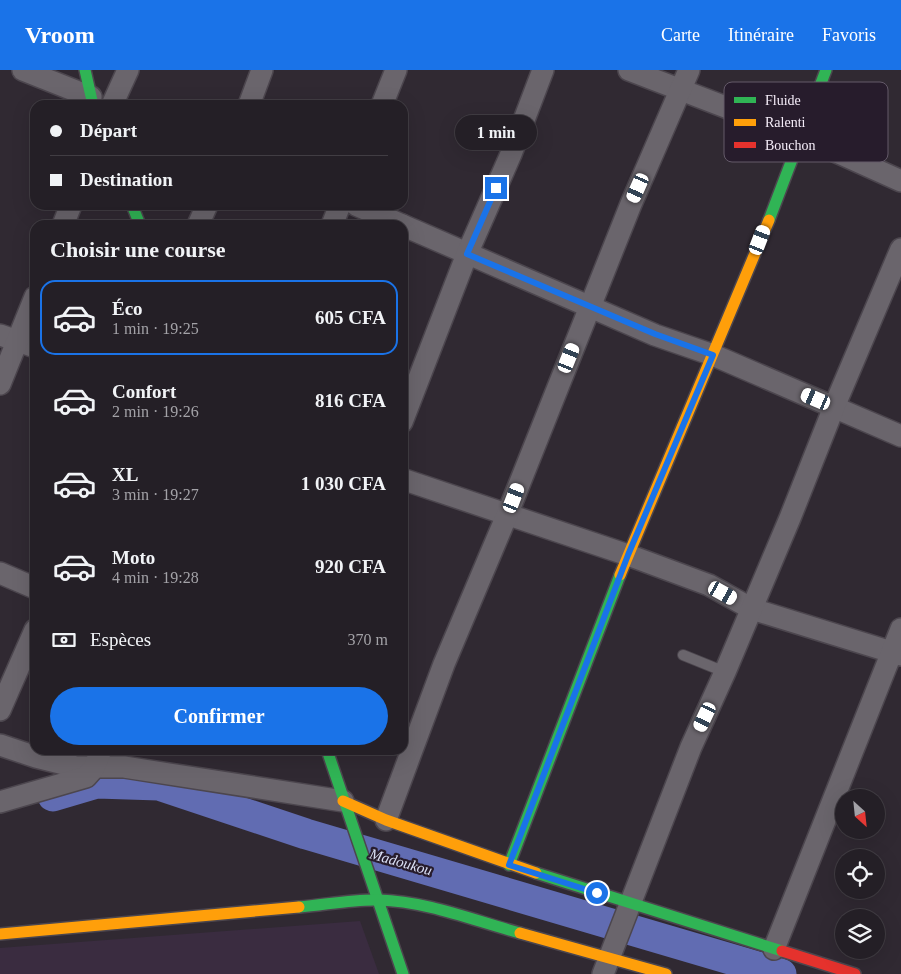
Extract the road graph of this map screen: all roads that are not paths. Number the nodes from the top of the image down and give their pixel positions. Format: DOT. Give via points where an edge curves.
graph roads {
  1 [pos="23,70"];
  2 [pos="85,70"];
  3 [pos="128,70"];
  4 [pos="262,70"];
  5 [pos="396,70"];
  6 [pos="543,70"];
  7 [pos="629,70"];
  8 [pos="689,70"];
  9 [pos="826,70"];
  10 [pos="821,82"];
  11 [pos="681,92"];
  12 [pos="90,100"];
  13 [pos="92,100"];
  14 [pos="117,100"];
  15 [pos="251,100"];
  16 [pos="384,100"];
  17 [pos="724,108"];
  18 [pos="791,162"];
  19 [pos="859,162"];
  20 [pos="901,181"];
  21 [pos="368,210"];
  22 [pos="390,220"];
  23 [pos="408,228"];
  24 [pos="901,249"];
  25 [pos="467,254"];
  26 [pos="589,305"];
  27 [pos="30,310"];
  28 [pos="18,341"];
  29 [pos="713,355"];
  30 [pos="0,384"];
  31 [pos="408,406"];
  32 [pos="834,407"];
  33 [pos="901,436"];
  34 [pos="408,481"];
  35 [pos="507,515"];
  36 [pos="628,555"];
  37 [pos="0,573"];
  38 [pos="30,586"];
  39 [pos="752,609"];
  40 [pos="901,629"];
  41 [pos="30,641"];
  42 [pos="896,653"];
  43 [pos="683,655"];
  44 [pos="725,672"];
  45 [pos="0,710"];
  46 [pos="0,745"];
  47 [pos="30,754"];
  48 [pos="32,755"];
  49 [pos="329,755"];
  50 [pos="97,759"];
  51 [pos="0,802"];
  52 [pos="347,811"];
  53 [pos="386,820"];
  54 [pos="509,865"];
  55 [pos="378,900"];
  56 [pos="629,910"];
  57 [pos="0,934"];
  58 [pos="774,950"];
  59 [pos="610,960"];
  60 [pos="403,974"];
  61 [pos="666,974"];
  62 [pos="856,974"];
  1 -- 12 [label="street"];
  2 -- 13 [label="main road"];
  3 -- 14 [label="street"];
  4 -- 15 [label="street"];
  5 -- 16 [label="street"];
  6 -- 25 [label="street"];
  7 -- 11 [label="street"];
  8 -- 11 [label="street"];
  9 -- 10 [label="main road"];
  11 -- 17 [label="street"];
  11 -- 26 [label="street"];
  18 -- 29 [label="main road"];
  19 -- 20 [label="street"];
  21 -- 22 [label="street"];
  23 -- 25 [label="street"];
  24 -- 32 [label="street"];
  25 -- 26 [label="street"];
  25 -- 31 [label="street"];
  26 -- 29 [label="street"];
  26 -- 35 [label="street"];
  27 -- 28 [label="street"];
  28 -- 30 [label="street"];
  29 -- 32 [label="street"];
  29 -- 36 [label="main road"];
  32 -- 33 [label="street"];
  32 -- 39 [label="street"];
  34 -- 35 [label="street"];
  35 -- 36 [label="street"];
  35 -- 53 [label="street" via="444,664"];
  36 -- 39 [label="street" via="709,585"];
  36 -- 54 [label="main road"];
  37 -- 38 [label="street"];
  39 -- 42 [label="street"];
  39 -- 44 [label="street"];
  40 -- 42 [label="street"];
  41 -- 45 [label="street"];
  42 -- 58 [label="street"];
  43 -- 44 [label="lane"];
  44 -- 56 [label="street" via="691,747"];
  46 -- 47 [label="street"];
  48 -- 50 [label="street" via="61,764"];
  49 -- 52 [label="main road"];
  50 -- 51 [label="street" via="91,774 80,779"];
  50 -- 52 [label="street"];
  52 -- 53 [label="main road"];
  52 -- 55 [label="main road"];
  53 -- 54 [label="main road"];
  54 -- 56 [label="main road"];
  55 -- 57 [label="main road"];
  55 -- 59 [label="main road" via="450,914"];
  55 -- 60 [label="main road"];
  56 -- 58 [label="main road"];
  56 -- 59 [label="street"];
  58 -- 62 [label="main road"];
  59 -- 61 [label="main road"];
}
